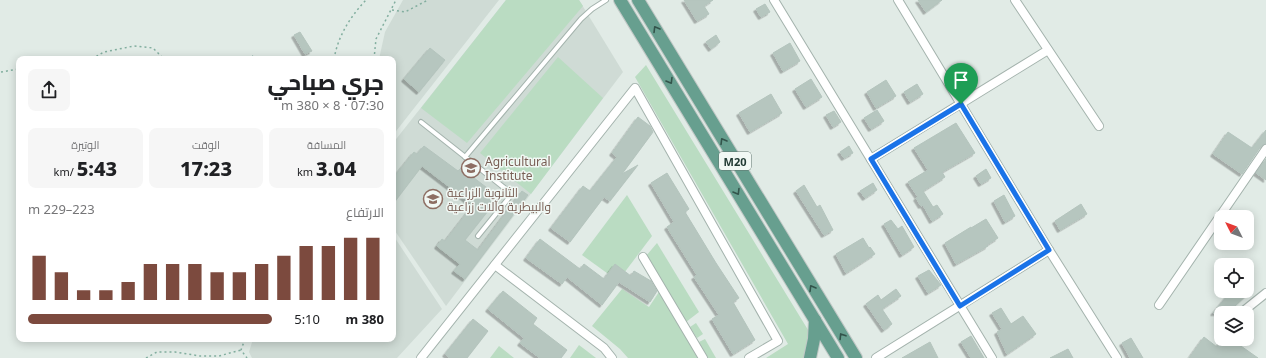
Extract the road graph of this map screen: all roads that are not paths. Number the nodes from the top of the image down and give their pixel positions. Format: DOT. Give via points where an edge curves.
graph roads {
  1 [pos="606,0"];
  2 [pos="620,0"];
  3 [pos="638,0"];
  4 [pos="774,0"];
  5 [pos="898,0"];
  6 [pos="1015,0"];
  7 [pos="1048,50"];
  8 [pos="961,104"];
  9 [pos="421,122"];
  10 [pos="1099,126"];
  11 [pos="1265,152"];
  12 [pos="465,157"];
  13 [pos="871,159"];
  14 [pos="478,236"];
  15 [pos="1049,250"];
  16 [pos="644,257"];
  17 [pos="495,265"];
  18 [pos="1266,293"];
  19 [pos="1159,305"];
  20 [pos="960,306"];
  21 [pos="1250,306"];
  22 [pos="815,320"];
  23 [pos="850,356"];
  24 [pos="421,358"];
  25 [pos="612,358"];
  26 [pos="703,358"];
  27 [pos="749,358"];
  28 [pos="810,358"];
  29 [pos="838,358"];
  30 [pos="876,358"];
  31 [pos="992,358"];
  32 [pos="1117,358"];
  1 -- 12 [label="lane" via="581,19"];
  2 -- 22 [label="main road, M20, one-way"];
  23 -- 3 [label="main road, M20, one-way" via="833,321"];
  4 -- 13 [label="street"];
  5 -- 8 [label="street"];
  6 -- 7 [label="street"];
  7 -- 8 [label="street"];
  7 -- 10 [label="street"];
  8 -- 13 [label="street"];
  8 -- 15 [label="street"];
  9 -- 12 [label="lane"];
  11 -- 19 [label="street"];
  12 -- 14 [label="lane" via="512,194"];
  13 -- 20 [label="street"];
  15 -- 20 [label="street"];
  15 -- 32 [label="street"];
  16 -- 26 [label="street"];
  17 -- 24 [label="street"];
  17 -- 25 [label="street" via="604,348"];
  17 -- 27 [label="street" via="635,88 778,341"];
  18 -- 21 [label="street"];
  20 -- 30 [label="street"];
  20 -- 31 [label="street"];
  22 -- 28 [label="main road"];
  22 -- 29 [label="main road"];
}
